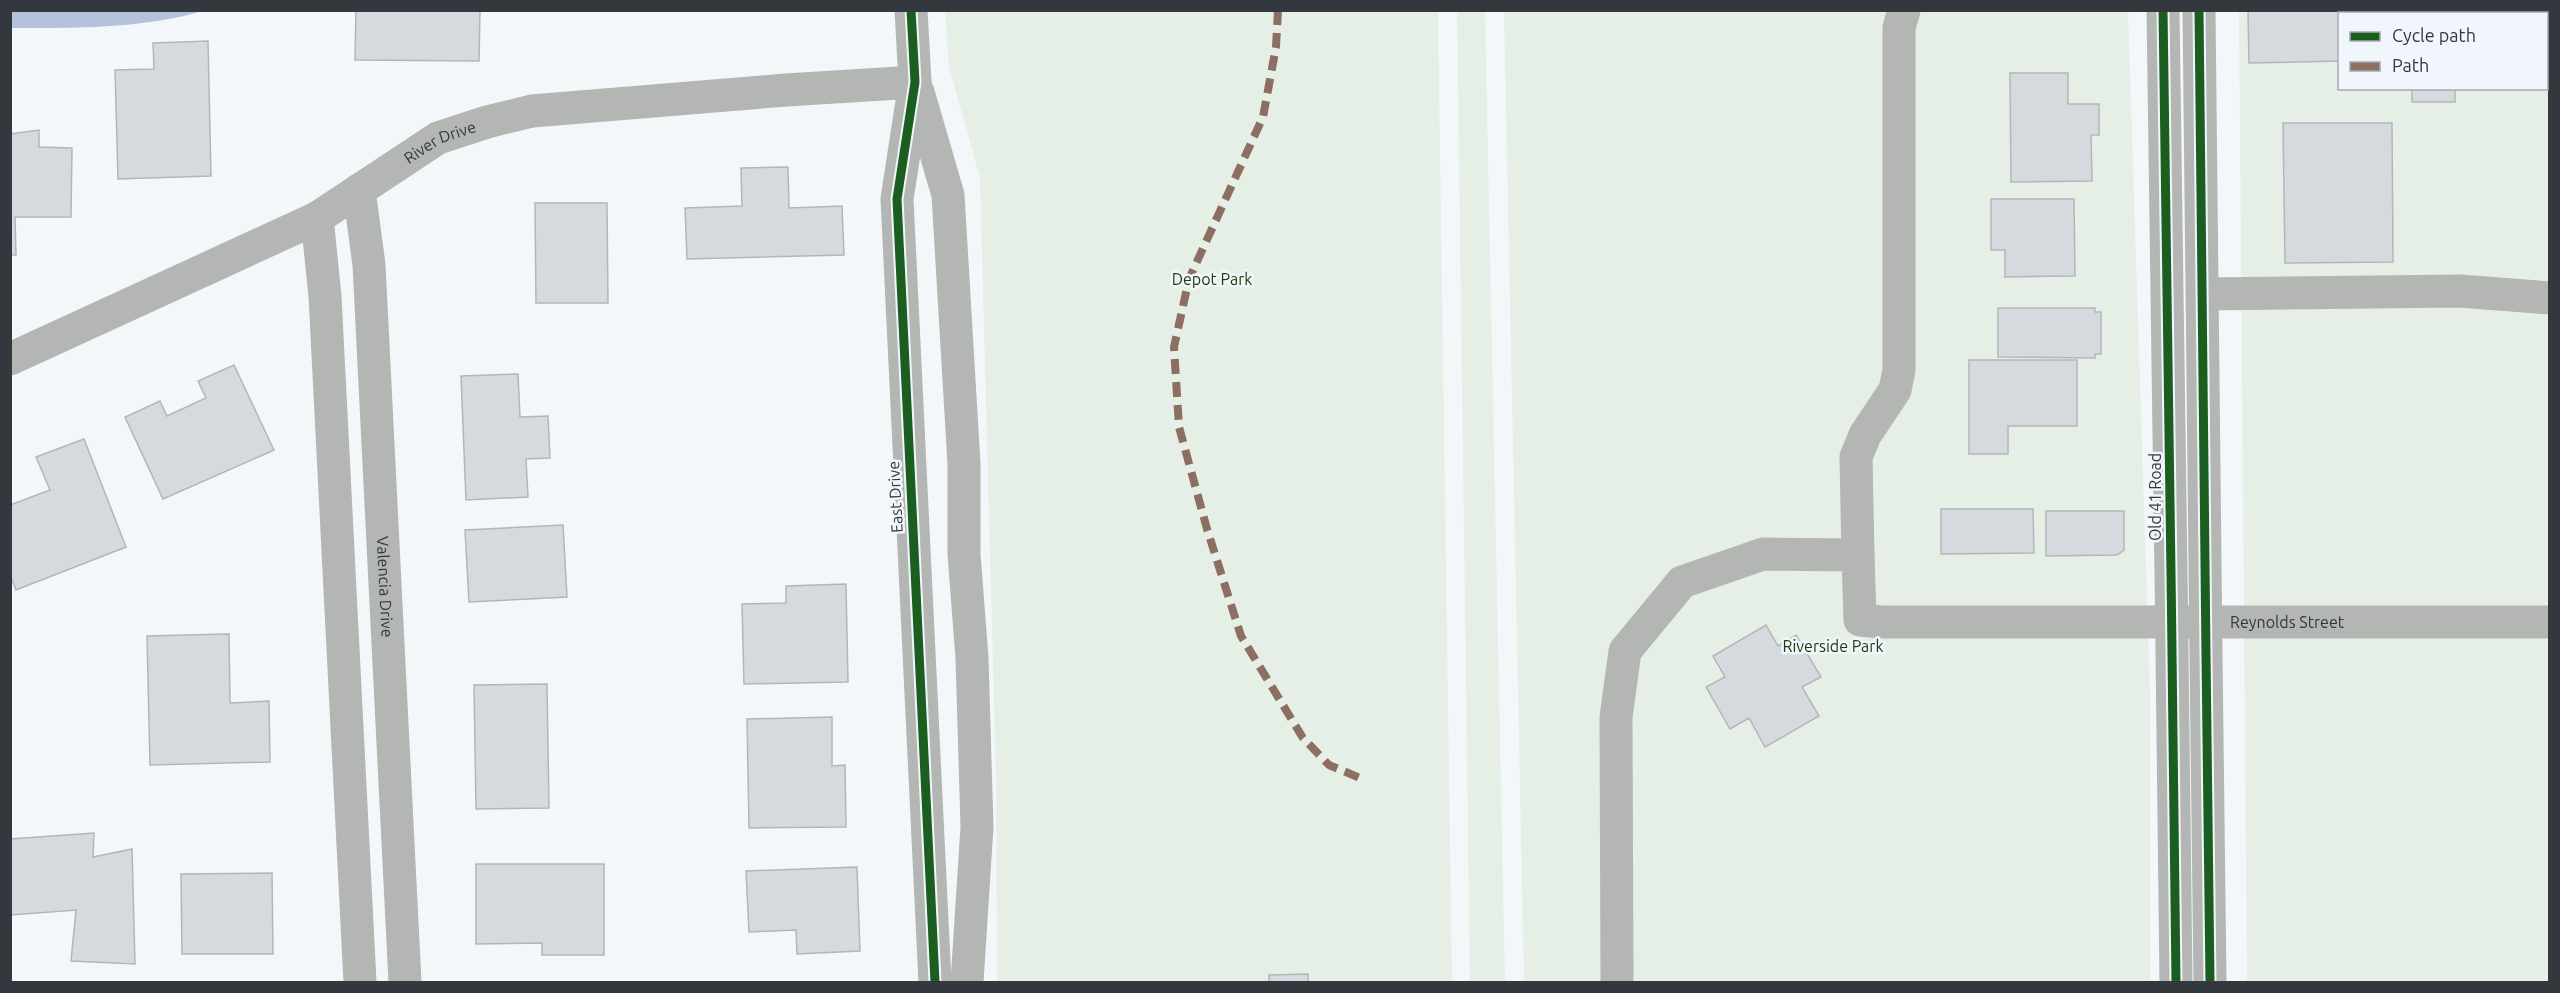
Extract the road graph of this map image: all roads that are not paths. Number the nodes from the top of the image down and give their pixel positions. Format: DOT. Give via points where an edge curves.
graph roads {
  1 [pos="911,10"];
  2 [pos="1905,10"];
  3 [pos="2163,10"];
  4 [pos="2199,10"];
  5 [pos="915,82"];
  6 [pos="359,190"];
  7 [pos="317,218"];
  8 [pos="2203,294"];
  9 [pos="2550,298"];
  10 [pos="10,359"];
  11 [pos="1858,555"];
  12 [pos="2204,622"];
  13 [pos="2550,622"];
  14 [pos="2170,623"];
  15 [pos="360,982"];
  16 [pos="405,982"];
  17 [pos="935,982"];
  18 [pos="968,982"];
  19 [pos="1617,982"];
  20 [pos="2176,982"];
  21 [pos="2210,982"];
  1 -- 5 [label="street, East Drive"];
  2 -- 11 [label="street" via="1899,28 1899,370 1895,390 1865,435 1856,457"];
  3 -- 14 [label="street, Old 41 Road"];
  4 -- 8 [label="street"];
  5 -- 6 [label="street, River Drive" via="532,111 438,138"];
  5 -- 17 [label="street, East Drive" via="897,199"];
  5 -- 18 [label="street, East Drive" via="948,195 963,452 977,827"];
  6 -- 7 [label="street, River Drive"];
  6 -- 16 [label="street, Valencia Drive" via="369,265"];
  7 -- 10 [label="street, River Drive"];
  7 -- 15 [label="street" via="325,296"];
  8 -- 9 [label="street" via="2460,291"];
  8 -- 12 [label="street"];
  11 -- 14 [label="street, Reynolds Street" via="1860,620"];
  11 -- 19 [label="street" via="1763,554 1682,582 1624,651 1616,717"];
  12 -- 13 [label="street, Reynolds Street"];
  12 -- 14 [label="street, Reynolds Street"];
  12 -- 21 [label="street"];
  14 -- 20 [label="street, Old 41 Road"];
}
